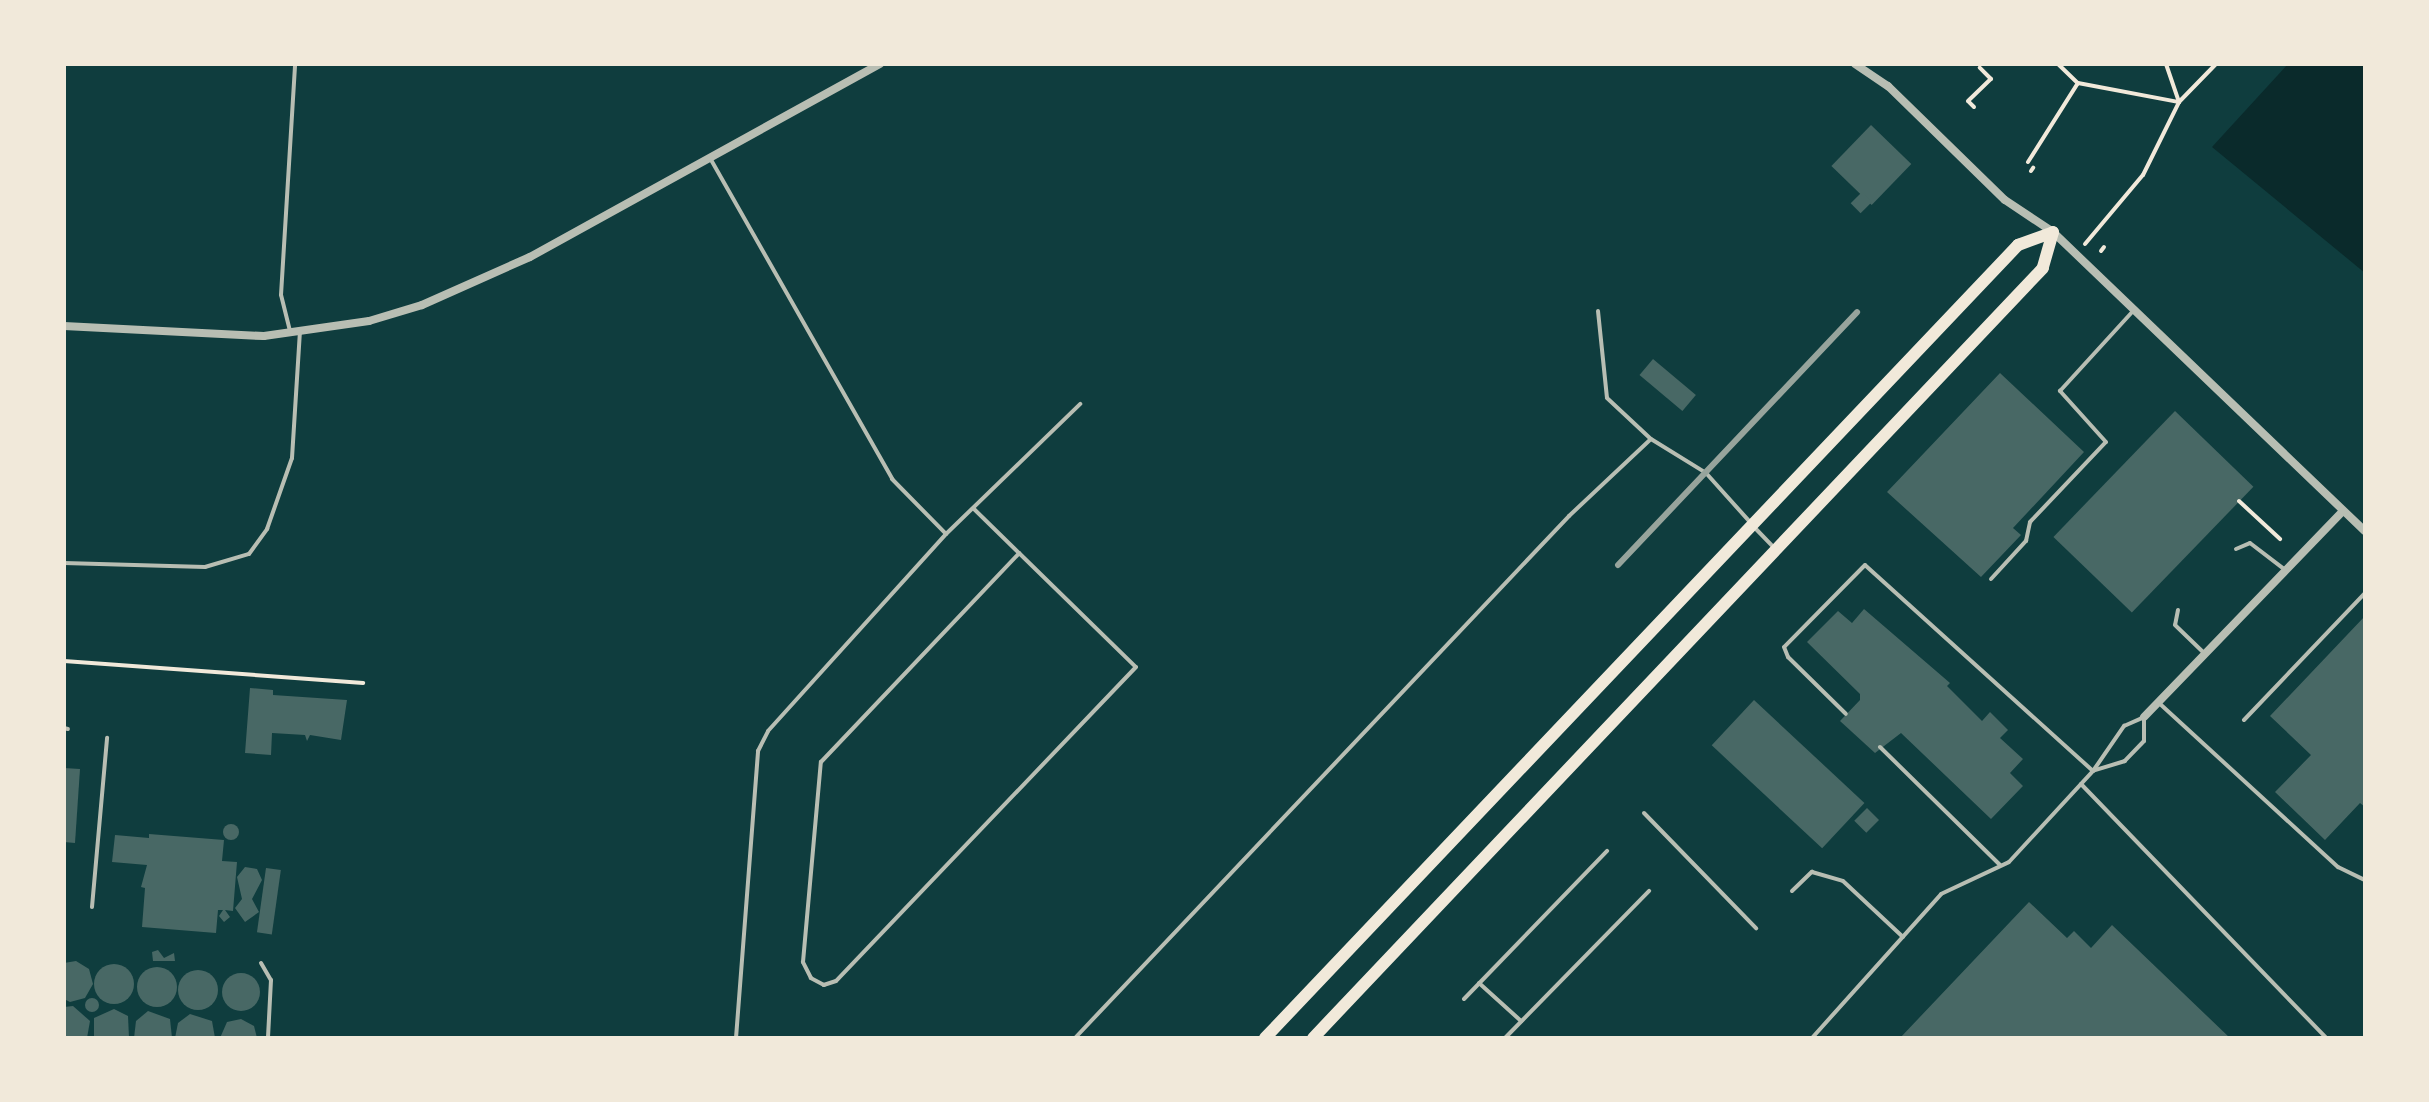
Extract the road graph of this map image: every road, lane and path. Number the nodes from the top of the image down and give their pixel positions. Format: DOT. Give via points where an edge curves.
graph roads {
  1 [pos="295,64"];
  2 [pos="880,64"];
  3 [pos="1855,64"];
  4 [pos="2058,64"];
  5 [pos="2166,64"];
  6 [pos="2216,64"];
  7 [pos="1980,68"];
  8 [pos="2078,83"];
  9 [pos="2179,102"];
  10 [pos="1974,107"];
  11 [pos="710,158"];
  12 [pos="2028,162"];
  13 [pos="2053,232"];
  14 [pos="2076,253"];
  15 [pos="2134,309"];
  16 [pos="1598,311"];
  17 [pos="64,326"];
  18 [pos="295,332"];
  19 [pos="1080,404"];
  20 [pos="1651,439"];
  21 [pos="2239,501"];
  22 [pos="974,509"];
  23 [pos="2343,511"];
  24 [pos="1753,525"];
  25 [pos="2365,531"];
  26 [pos="946,534"];
  27 [pos="2280,539"];
  28 [pos="1776,549"];
  29 [pos="2236,549"];
  30 [pos="1019,553"];
  31 [pos="64,563"];
  32 [pos="2284,569"];
  33 [pos="1991,579"];
  34 [pos="2365,593"];
  35 [pos="2178,610"];
  36 [pos="2204,653"];
  37 [pos="64,661"];
  38 [pos="363,683"];
  39 [pos="2158,702"];
  40 [pos="1846,714"];
  41 [pos="2144,717"];
  42 [pos="2244,720"];
  43 [pos="107,738"];
  44 [pos="1880,747"];
  45 [pos="2093,771"];
  46 [pos="2081,784"];
  47 [pos="1644,813"];
  48 [pos="1607,851"];
  49 [pos="2000,865"];
  50 [pos="2365,880"];
  51 [pos="1649,891"];
  52 [pos="1792,891"];
  53 [pos="92,907"];
  54 [pos="1756,928"];
  55 [pos="1903,937"];
  56 [pos="261,963"];
  57 [pos="1479,983"];
  58 [pos="1464,999"];
  59 [pos="1521,1021"];
  60 [pos="268,1038"];
  61 [pos="736,1038"];
  62 [pos="1075,1038"];
  63 [pos="1265,1038"];
  64 [pos="1313,1038"];
  65 [pos="1505,1038"];
  66 [pos="1812,1038"];
  67 [pos="2326,1038"];
  1 -- 18 [label="lane" via="281,295"];
  2 -- 11 [label="street"];
  3 -- 13 [label="street" via="1888,86 2005,200"];
  4 -- 8 [label="path"];
  5 -- 9 [label="path"];
  6 -- 9 [label="path"];
  7 -- 10 [label="path" via="1991,79 1968,101"];
  8 -- 9 [label="path"];
  8 -- 12 [label="path"];
  9 -- 14 [label="path" via="2143,175"];
  11 -- 18 [label="street" via="476,284 369,321"];
  11 -- 26 [label="lane" via="892,479"];
  13 -- 14 [label="street"];
  13 -- 24 [label="main road" via="2018,245"];
  13 -- 28 [label="main road" via="2043,268"];
  14 -- 15 [label="street"];
  15 -- 23 [label="street"];
  15 -- 33 [label="lane" via="2060,391 2106,442 2030,522 2026,541"];
  16 -- 20 [label="lane" via="1607,398"];
  17 -- 18 [label="street" via="208,337"];
  18 -- 31 [label="lane" via="292,458 267,529 249,554 205,567"];
  19 -- 22 [label="lane"];
  20 -- 24 [label="lane" via="1706,473"];
  20 -- 62 [label="lane" via="1569,516"];
  21 -- 27 [label="path"];
  22 -- 26 [label="lane"];
  22 -- 30 [label="lane"];
  23 -- 25 [label="street"];
  23 -- 32 [label="street"];
  24 -- 28 [label="lane"];
  24 -- 63 [label="main road"];
  26 -- 61 [label="lane" via="768,731 758,751"];
  28 -- 64 [label="main road"];
  29 -- 32 [label="lane" via="2250,543"];
  30 -- 30 [label="lane" via="1136,667 836,981 824,985 811,978 803,962 821,762"];
  32 -- 36 [label="street"];
  34 -- 42 [label="lane"];
  35 -- 36 [label="lane" via="2175,625"];
  36 -- 39 [label="street"];
  37 -- 38 [label="path"];
  39 -- 41 [label="street"];
  39 -- 50 [label="lane" via="2338,867"];
  40 -- 45 [label="lane" via="1784,647 1865,565"];
  41 -- 45 [label="lane" via="2124,726"];
  41 -- 45 [label="lane" via="2144,741 2125,761"];
  43 -- 53 [label="lane"];
  44 -- 49 [label="lane"];
  45 -- 46 [label="lane"];
  46 -- 49 [label="lane" via="2009,862"];
  46 -- 67 [label="lane"];
  47 -- 54 [label="lane"];
  48 -- 57 [label="lane"];
  49 -- 55 [label="lane" via="1941,894"];
  51 -- 59 [label="lane"];
  52 -- 55 [label="lane" via="1812,872 1843,881"];
  55 -- 66 [label="lane"];
  56 -- 60 [label="lane" via="271,980"];
  57 -- 58 [label="lane"];
  57 -- 59 [label="lane"];
  59 -- 65 [label="lane"];
}
